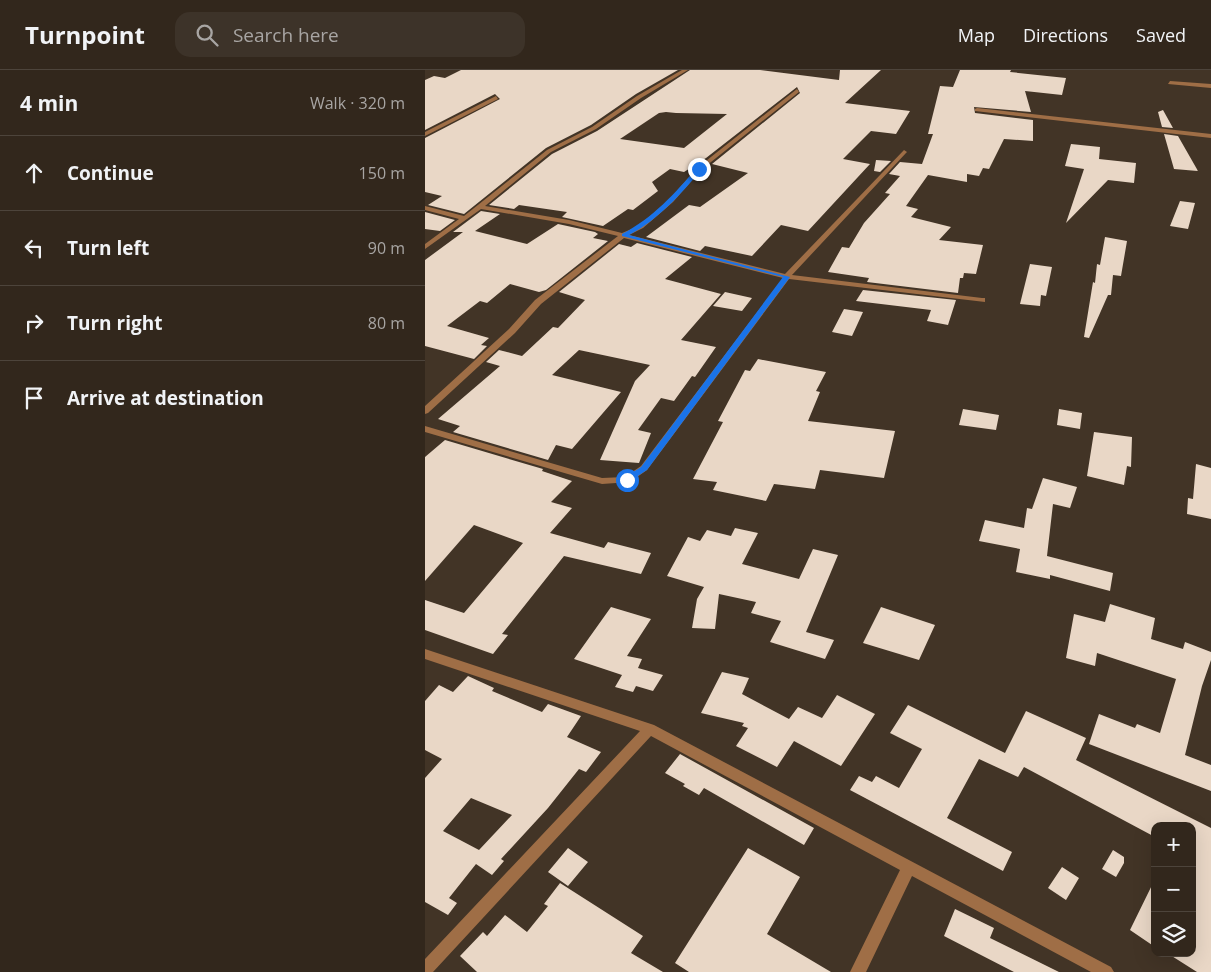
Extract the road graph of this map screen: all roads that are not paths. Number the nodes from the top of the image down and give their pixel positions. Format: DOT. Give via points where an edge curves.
graph roads {
  1 [pos="686,70"];
  2 [pos="1170,83"];
  3 [pos="1211,86"];
  4 [pos="797,91"];
  5 [pos="497,98"];
  6 [pos="977,110"];
  7 [pos="425,134"];
  8 [pos="1211,136"];
  9 [pos="905,152"];
  10 [pos="480,207"];
  11 [pos="425,208"];
  12 [pos="464,218"];
  13 [pos="624,235"];
  14 [pos="425,247"];
  15 [pos="787,277"];
  16 [pos="982,300"];
  17 [pos="425,410"];
  18 [pos="425,429"];
  19 [pos="425,654"];
  20 [pos="650,729"];
  21 [pos="909,866"];
  22 [pos="425,970"];
  23 [pos="858,972"];
  24 [pos="1106,972"];
  1 -- 10 [label="street" via="594,128 549,151"];
  2 -- 3 [label="street"];
  4 -- 13 [label="street" via="699,169 641,226"];
  5 -- 7 [label="street"];
  6 -- 8 [label="street"];
  9 -- 15 [label="street"];
  10 -- 12 [label="street"];
  10 -- 13 [label="street"];
  11 -- 12 [label="street"];
  12 -- 14 [label="street"];
  13 -- 15 [label="street"];
  13 -- 17 [label="street" via="538,302 513,331"];
  15 -- 16 [label="street"];
  15 -- 18 [label="street" via="644,468 627,480 602,480"];
  19 -- 20 [label="street"];
  20 -- 21 [label="street"];
  20 -- 22 [label="street"];
  21 -- 23 [label="street"];
  21 -- 24 [label="street"];
}
